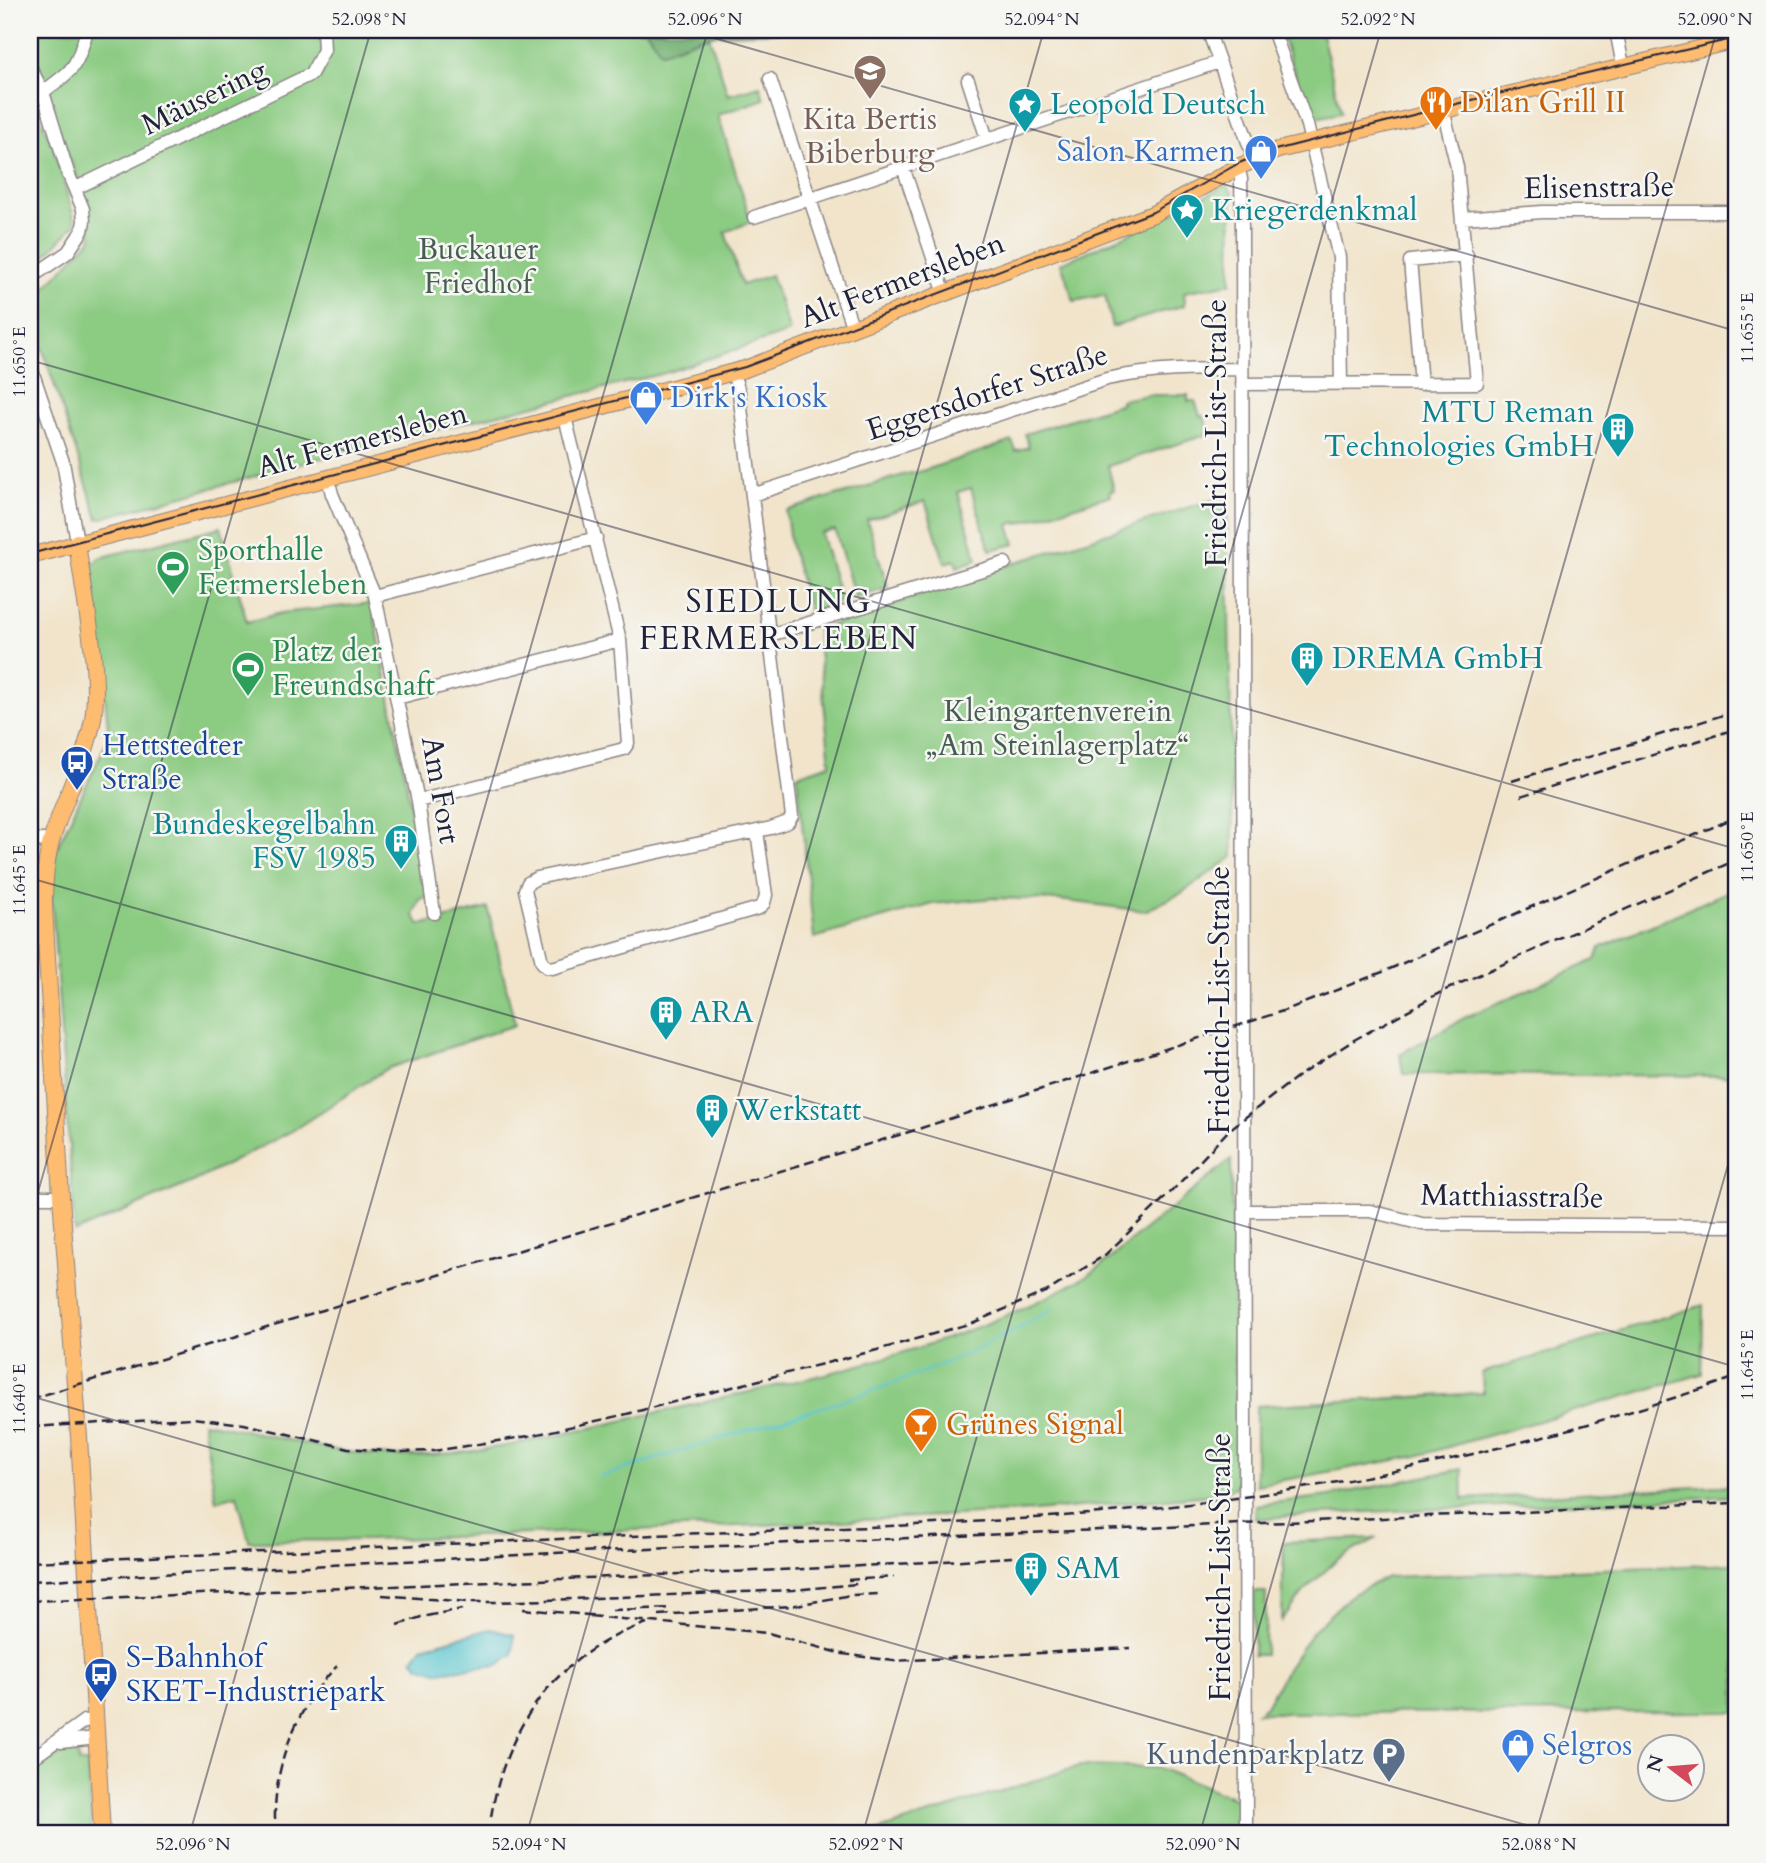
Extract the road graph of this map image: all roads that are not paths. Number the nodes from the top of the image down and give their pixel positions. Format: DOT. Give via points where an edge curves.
graph roads {
  1 [pos="87,30"];
  2 [pos="323,30"];
  3 [pos="1208,30"];
  4 [pos="1273,30"];
  5 [pos="1616,30"];
  6 [pos="1736,40"];
  7 [pos="1219,62"];
  8 [pos="1623,66"];
  9 [pos="30,67"];
  10 [pos="770,79"];
  11 [pos="968,80"];
  12 [pos="43,92"];
  13 [pos="1443,109"];
  14 [pos="987,139"];
  15 [pos="1311,142"];
  16 [pos="1254,159"];
  17 [pos="903,167"];
  18 [pos="1238,167"];
  19 [pos="76,188"];
  20 [pos="808,199"];
  21 [pos="1736,212"];
  22 [pos="754,217"];
  23 [pos="1463,218"];
  24 [pos="1467,255"];
  25 [pos="30,278"];
  26 [pos="945,295"];
  27 [pos="853,329"];
  28 [pos="30,365"];
  29 [pos="1242,369"];
  30 [pos="733,373"];
  31 [pos="1242,384"];
  32 [pos="1340,384"];
  33 [pos="1420,384"];
  34 [pos="565,417"];
  35 [pos="328,478"];
  36 [pos="752,495"];
  37 [pos="596,538"];
  38 [pos="76,542"];
  39 [pos="30,556"];
  40 [pos="1005,563"];
  41 [pos="375,596"];
  42 [pos="770,635"];
  43 [pos="620,640"];
  44 [pos="397,698"];
  45 [pos="418,801"];
  46 [pos="757,831"];
  47 [pos="30,842"];
  48 [pos="51,842"];
  49 [pos="435,913"];
  50 [pos="30,1193"];
  51 [pos="61,1197"];
  52 [pos="1246,1211"];
  53 [pos="1736,1226"];
  54 [pos="94,1720"];
  55 [pos="96,1738"];
  56 [pos="57,1742"];
  57 [pos="30,1760"];
  58 [pos="102,1833"];
  59 [pos="1246,1833"];
  1 -- 12 [label="street" via="72,71"];
  2 -- 19 [label="street, Mäusering" via="324,50 311,74"];
  3 -- 7 [label="street"];
  4 -- 15 [label="street"];
  5 -- 8 [label="street"];
  6 -- 8 [label="main road, Alt Fermersleben"];
  7 -- 14 [label="street"];
  7 -- 16 [label="street"];
  8 -- 13 [label="main road, Alt Fermersleben"];
  9 -- 12 [label="street"];
  10 -- 20 [label="street"];
  11 -- 14 [label="street"];
  12 -- 19 [label="street"];
  13 -- 15 [label="main road, Alt Fermersleben"];
  13 -- 23 [label="street"];
  14 -- 17 [label="street"];
  15 -- 16 [label="main road, Alt Fermersleben"];
  15 -- 32 [label="street" via="1339,257"];
  16 -- 18 [label="main road, Alt Fermersleben"];
  17 -- 20 [label="street"];
  17 -- 26 [label="street"];
  18 -- 26 [label="main road, Alt Fermersleben" via="1153,214"];
  18 -- 29 [label="street, Friedrich-List-Straße"];
  19 -- 25 [label="street" via="83,209 82,231 68,251"];
  20 -- 22 [label="street"];
  20 -- 27 [label="street"];
  21 -- 23 [label="street, Elisenstraße" via="1542,212"];
  23 -- 24 [label="street"];
  24 -- 33 [label="street" via="1410,261"];
  24 -- 33 [label="street" via="1477,383"];
  26 -- 27 [label="main road, Alt Fermersleben"];
  27 -- 30 [label="main road, Alt Fermersleben"];
  28 -- 38 [label="street" via="63,462"];
  29 -- 31 [label="street, Friedrich-List-Straße"];
  29 -- 36 [label="street, Eggersdorfer Straße" via="1165,370 1107,379"];
  30 -- 34 [label="main road, Alt Fermersleben"];
  30 -- 36 [label="street"];
  31 -- 32 [label="street"];
  31 -- 52 [label="street, Friedrich-List-Straße"];
  32 -- 33 [label="street"];
  34 -- 35 [label="main road, Alt Fermersleben"];
  34 -- 37 [label="street"];
  35 -- 38 [label="main road, Alt Fermersleben"];
  35 -- 41 [label="street, Am Fort"];
  36 -- 42 [label="street"];
  37 -- 41 [label="street"];
  37 -- 43 [label="street"];
  38 -- 39 [label="main road, Alt Fermersleben"];
  38 -- 48 [label="main road" via="93,665 94,709 84,755"];
  40 -- 42 [label="street"];
  41 -- 44 [label="street, Am Fort"];
  42 -- 46 [label="street" via="792,816 788,822"];
  43 -- 44 [label="street"];
  43 -- 45 [label="street" via="627,747"];
  44 -- 45 [label="street, Am Fort"];
  45 -- 49 [label="street, Am Fort"];
  46 -- 46 [label="street" via="528,883 525,890 542,962 552,968 759,908 766,895"];
  47 -- 48 [label="street"];
  48 -- 51 [label="main road" via="44,906"];
  50 -- 51 [label="street"];
  51 -- 54 [label="main road"];
  52 -- 53 [label="street, Matthiasstraße" via="1370,1212 1422,1224"];
  52 -- 59 [label="street, Friedrich-List-Straße"];
  54 -- 55 [label="main road"];
  54 -- 56 [label="street" via="84,1721"];
  55 -- 56 [label="street"];
  55 -- 58 [label="main road"];
  56 -- 57 [label="street"];
}
